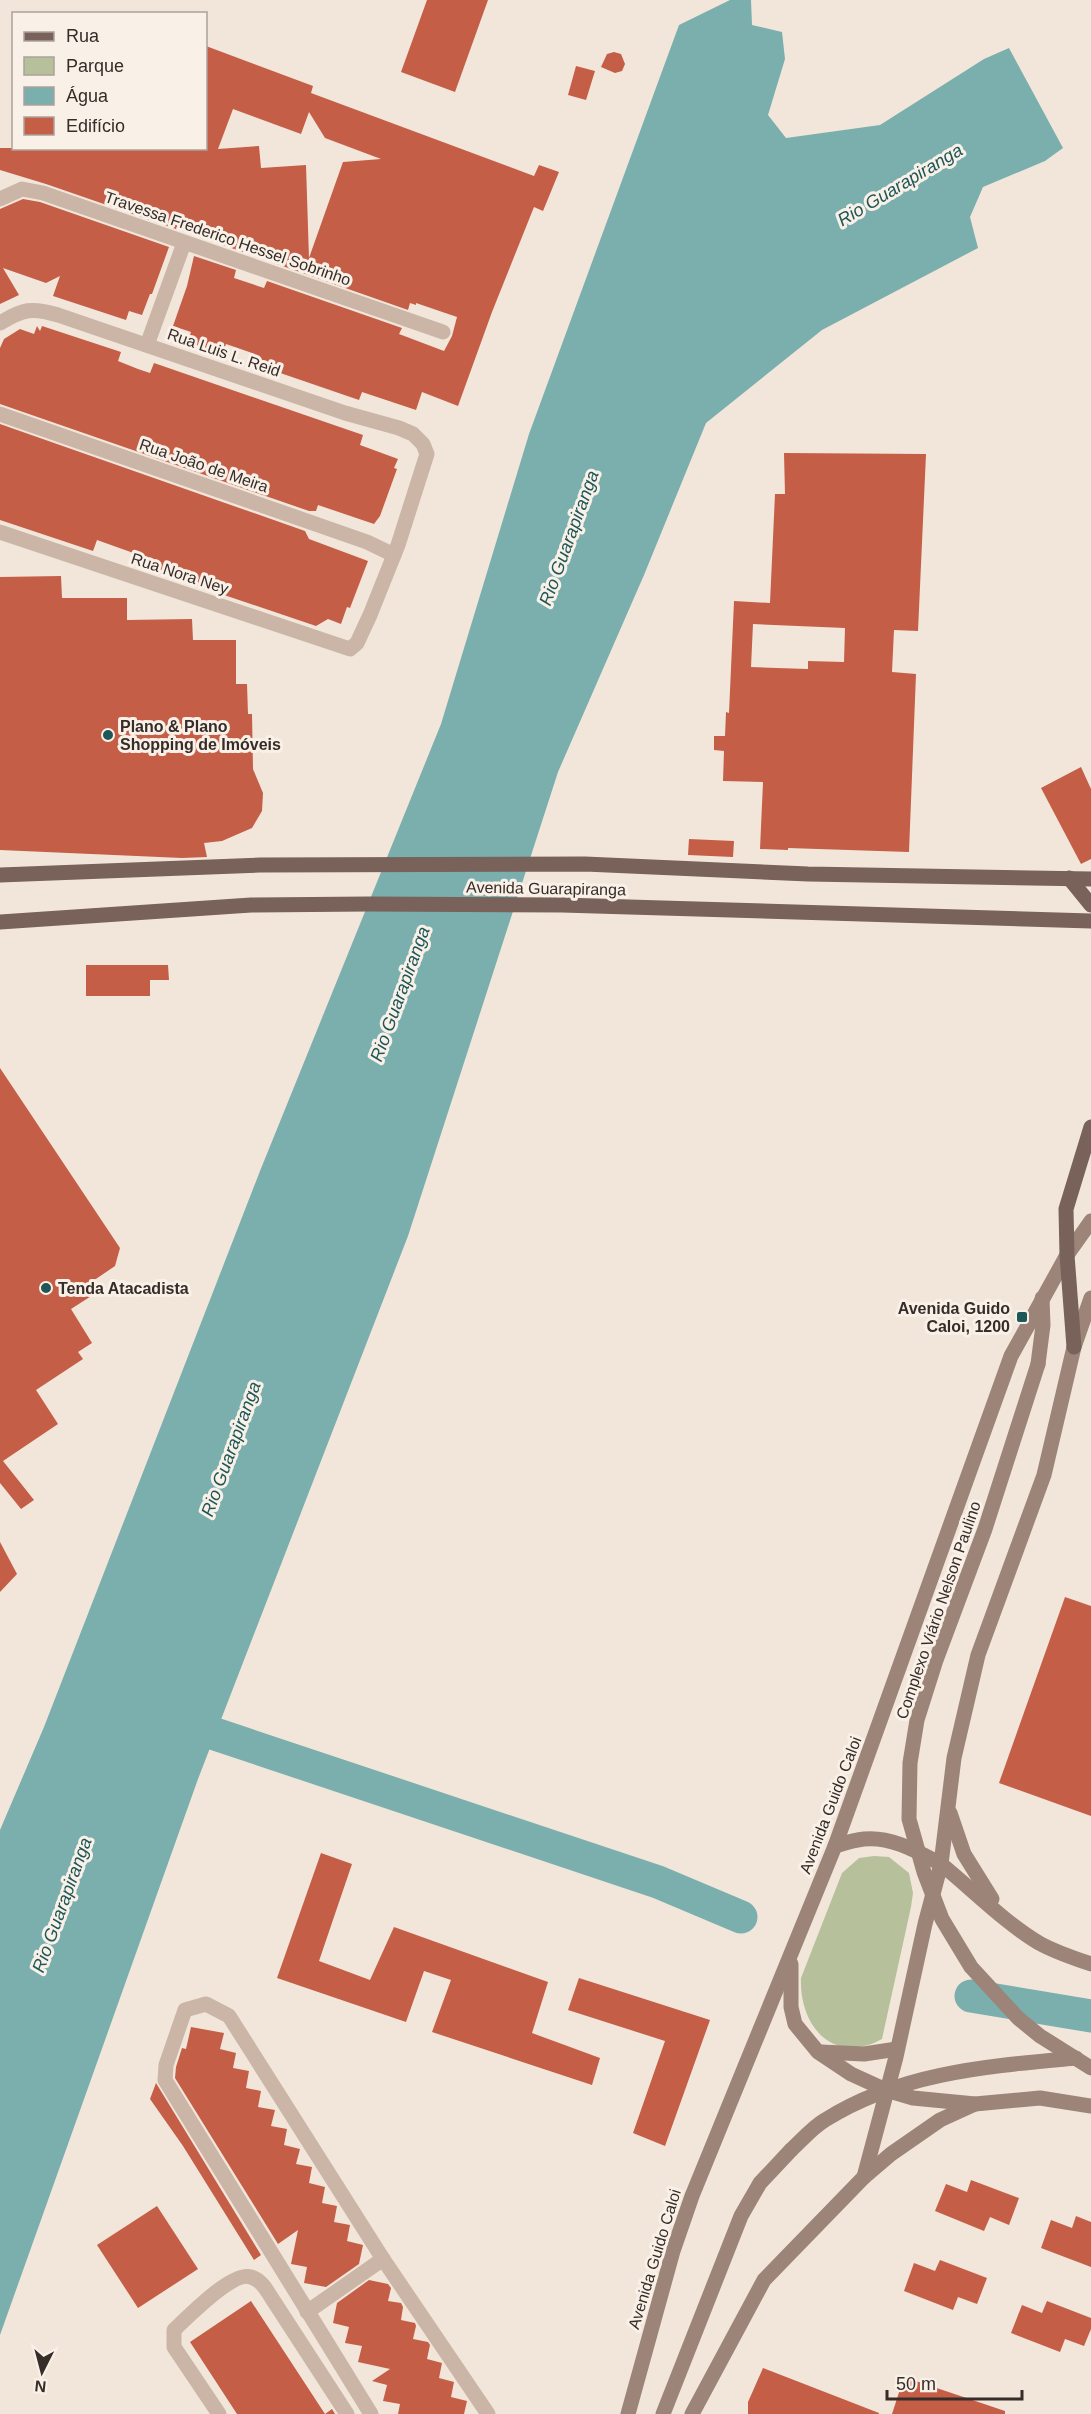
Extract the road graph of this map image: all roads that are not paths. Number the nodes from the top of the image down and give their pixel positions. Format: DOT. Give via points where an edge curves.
graph roads {
  1 [pos="0,199"];
  2 [pos="183,243"];
  3 [pos="0,323"];
  4 [pos="443,332"];
  5 [pos="147,345"];
  6 [pos="0,414"];
  7 [pos="0,532"];
  8 [pos="394,555"];
  9 [pos="0,875"];
  10 [pos="1069,879"];
  11 [pos="1091,879"];
  12 [pos="1091,905"];
  13 [pos="1091,921"];
  14 [pos="0,922"];
  15 [pos="1091,1127"];
  16 [pos="1091,1221"];
  17 [pos="1066,1255"];
  18 [pos="1042,1298"];
  19 [pos="1091,1298"];
  20 [pos="1074,1347"];
  21 [pos="949,1809"];
  22 [pos="836,1846"];
  23 [pos="941,1864"];
  24 [pos="1013,1924"];
  25 [pos="792,1952"];
  26 [pos="1091,1964"];
  27 [pos="897,2049"];
  28 [pos="818,2052"];
  29 [pos="1091,2056"];
  30 [pos="1091,2068"];
  31 [pos="886,2090"];
  32 [pos="975,2104"];
  33 [pos="1091,2106"];
  34 [pos="864,2177"];
  35 [pos="383,2259"];
  36 [pos="307,2312"];
  37 [pos="219,2414"];
  38 [pos="346,2414"];
  39 [pos="371,2414"];
  40 [pos="488,2414"];
  41 [pos="628,2414"];
  42 [pos="663,2414"];
  43 [pos="692,2414"];
  1 -- 2 [label="street, Travessa Frederico Hessel Sobrinho" via="22,189 43,193"];
  2 -- 4 [label="street, Travessa Frederico Hessel Sobrinho"];
  2 -- 5 [label="street"];
  3 -- 5 [label="street, Rua Luis L. Reid" via="15,314 38,309"];
  5 -- 8 [label="street, Rua Luis L. Reid" via="399,428 418,439 427,454"];
  6 -- 8 [label="street, Rua João de Meira" via="367,542"];
  7 -- 8 [label="street, Rua Nora Ney" via="348,650 357,643"];
  9 -- 10 [label="main road, Avenida Guarapiranga" via="260,865 585,864 808,874"];
  10 -- 11 [label="main road, Avenida Guarapiranga"];
  10 -- 12 [label="main road"];
  13 -- 14 [label="main road, Avenida Guarapiranga" via="562,905 251,905"];
  15 -- 17 [label="main road" via="1066,1209"];
  16 -- 17 [label="main road, Avenida Guido Caloi"];
  17 -- 18 [label="main road, Avenida Guido Caloi"];
  17 -- 20 [label="main road"];
  18 -- 22 [label="main road, Avenida Guido Caloi" via="1011,1356"];
  18 -- 30 [label="main road, Complexo Viário Nelson Paulino, bridge" via="1038,1364 985,1529 917,1719 910,1763 909,1820 942,1919 971,1967 1018,2018"];
  19 -- 20 [label="main road"];
  20 -- 21 [label="main road" via="1044,1475 978,1655 954,1758"];
  21 -- 23 [label="main road"];
  21 -- 24 [label="main road" via="975,1875"];
  22 -- 23 [label="main road" via="875,1839 903,1846"];
  22 -- 25 [label="main road, Avenida Guido Caloi"];
  23 -- 24 [label="main road"];
  23 -- 27 [label="main road"];
  24 -- 26 [label="main road" via="1040,1943"];
  25 -- 28 [label="main road" via="792,2017 799,2032"];
  25 -- 41 [label="main road, Avenida Guido Caloi" via="688,2207"];
  27 -- 28 [label="main road" via="864,2054"];
  27 -- 31 [label="main road"];
  28 -- 31 [label="main road" via="851,2074"];
  29 -- 42 [label="main road, bridge" via="959,2071 904,2084 855,2103 823,2121 760,2183 741,2216"];
  31 -- 32 [label="main road"];
  31 -- 34 [label="main road"];
  32 -- 33 [label="main road" via="1040,2098"];
  32 -- 34 [label="main road" via="921,2132"];
  34 -- 43 [label="main road" via="764,2280"];
  35 -- 36 [label="street"];
  35 -- 36 [label="street" via="230,2016 206,2004 185,2010 166,2065 165,2080"];
  35 -- 40 [label="street"];
  36 -- 39 [label="street"];
  37 -- 38 [label="street" via="174,2347 174,2330 206,2300 240,2277 250,2276 271,2297"];
}
